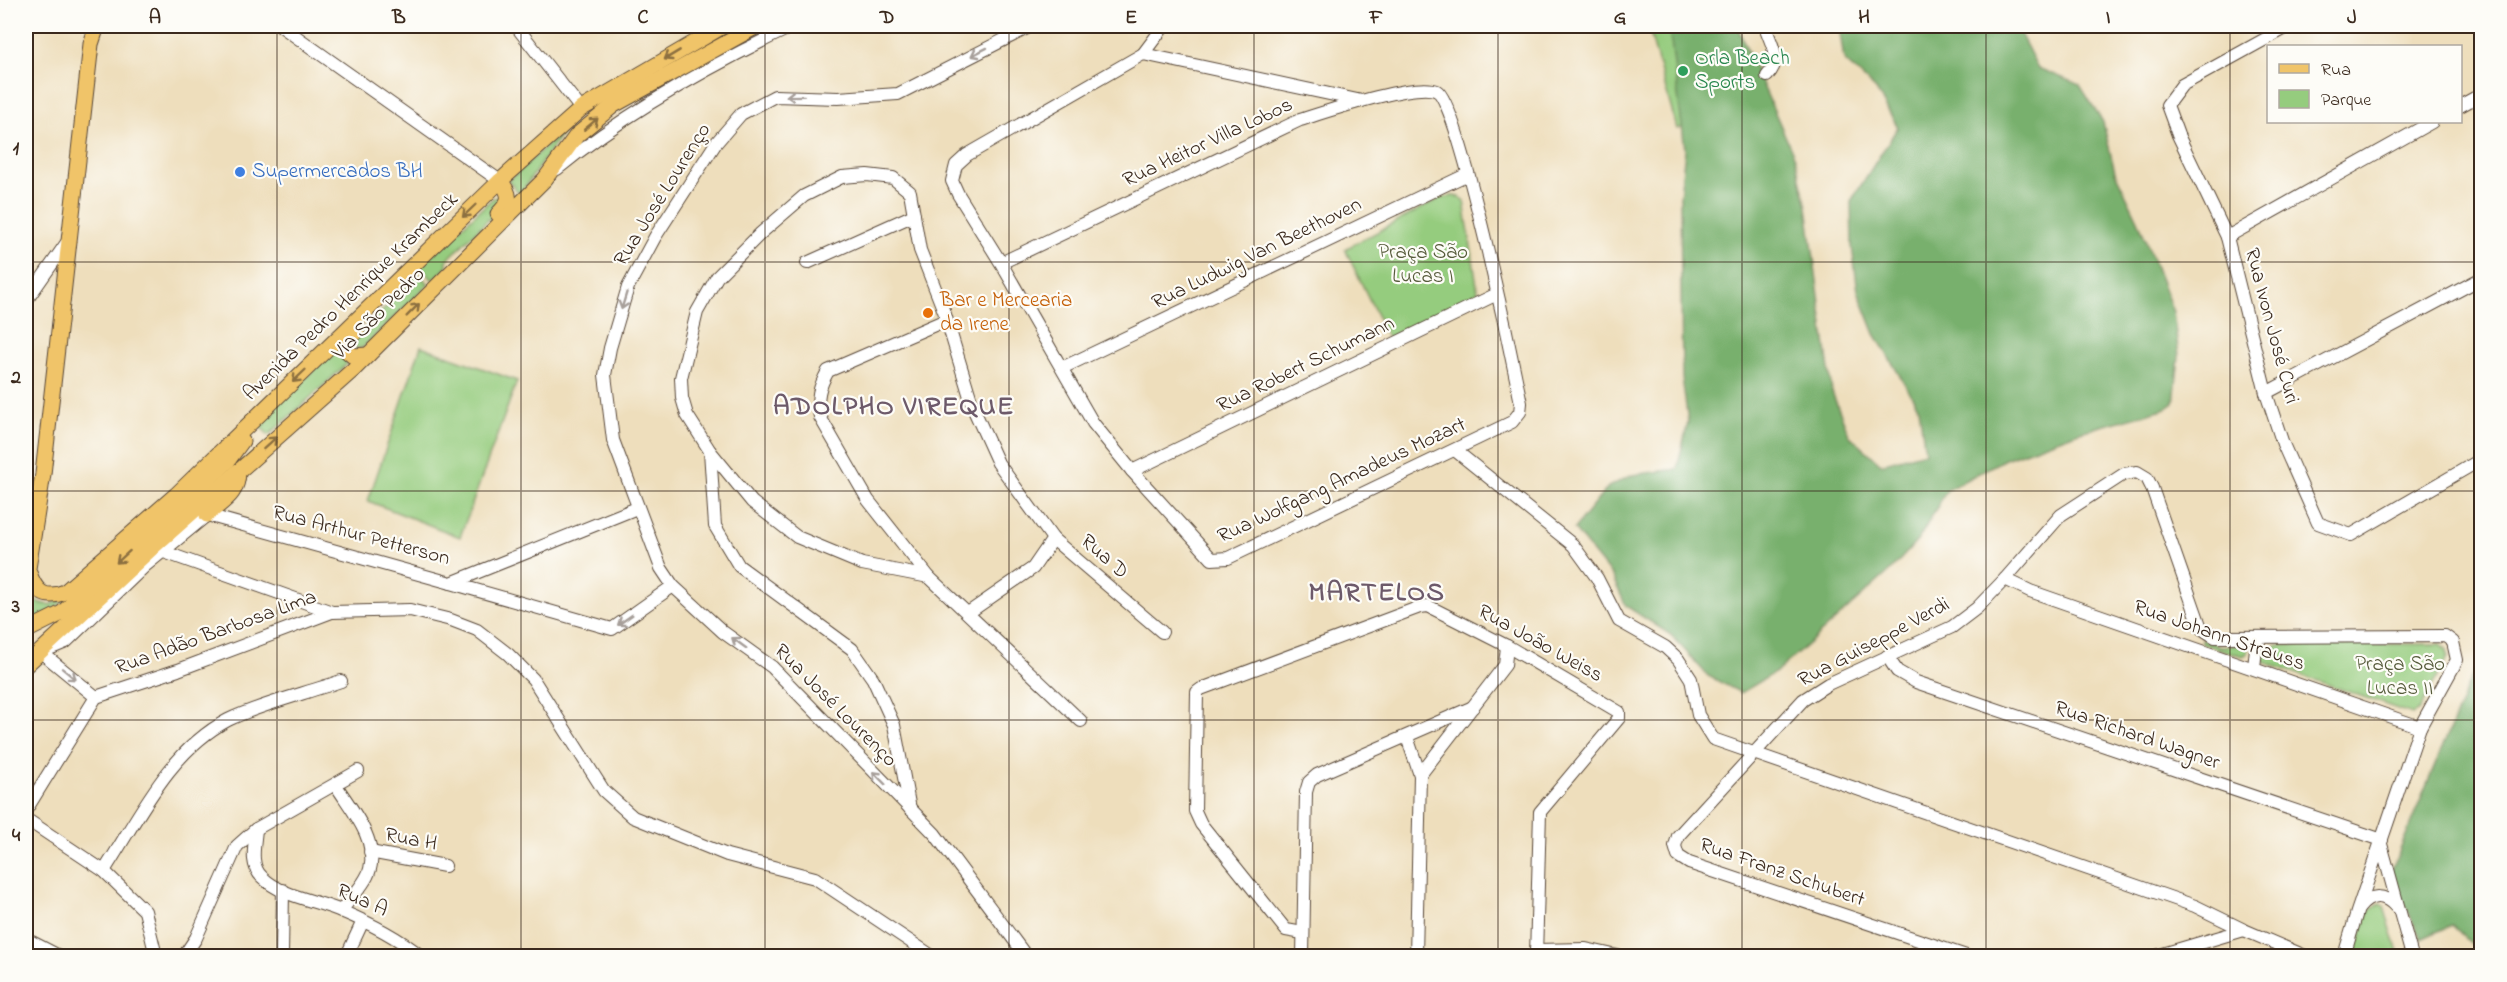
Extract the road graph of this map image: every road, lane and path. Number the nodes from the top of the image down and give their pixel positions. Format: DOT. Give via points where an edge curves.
graph roads {
  1 [pos="97,26"];
  2 [pos="281,26"];
  3 [pos="516,26"];
  4 [pos="757,26"];
  5 [pos="793,26"];
  6 [pos="1031,26"];
  7 [pos="1164,26"];
  8 [pos="1765,26"];
  9 [pos="2289,26"];
  10 [pos="712,28"];
  11 [pos="1143,54"];
  12 [pos="1767,76"];
  13 [pos="1440,93"];
  14 [pos="2481,94"];
  15 [pos="1362,101"];
  16 [pos="2462,104"];
  17 [pos="581,109"];
  18 [pos="2430,123"];
  19 [pos="1468,174"];
  20 [pos="545,179"];
  21 [pos="500,181"];
  22 [pos="914,215"];
  23 [pos="71,237"];
  24 [pos="2227,237"];
  25 [pos="807,263"];
  26 [pos="1001,263"];
  27 [pos="453,270"];
  28 [pos="402,277"];
  29 [pos="2481,278"];
  30 [pos="1497,294"];
  31 [pos="26,301"];
  32 [pos="946,320"];
  33 [pos="368,355"];
  34 [pos="1062,368"];
  35 [pos="2266,393"];
  36 [pos="250,424"];
  37 [pos="1456,451"];
  38 [pos="710,452"];
  39 [pos="2481,459"];
  40 [pos="238,471"];
  41 [pos="1132,471"];
  42 [pos="637,508"];
  43 [pos="207,514"];
  44 [pos="34,531"];
  45 [pos="1053,539"];
  46 [pos="26,549"];
  47 [pos="164,552"];
  48 [pos="929,577"];
  49 [pos="27,579"];
  50 [pos="2005,579"];
  51 [pos="451,583"];
  52 [pos="673,586"];
  53 [pos="332,612"];
  54 [pos="968,613"];
  55 [pos="2201,628"];
  56 [pos="26,631"];
  57 [pos="1161,632"];
  58 [pos="2257,638"];
  59 [pos="1507,646"];
  60 [pos="2190,646"];
  61 [pos="41,652"];
  62 [pos="1887,656"];
  63 [pos="26,664"];
  64 [pos="2254,668"];
  65 [pos="341,681"];
  66 [pos="96,697"];
  67 [pos="1473,707"];
  68 [pos="1081,721"];
  69 [pos="1440,723"];
  70 [pos="2420,727"];
  71 [pos="1407,738"];
  72 [pos="1447,739"];
  73 [pos="1753,754"];
  74 [pos="358,771"];
  75 [pos="1420,775"];
  76 [pos="336,785"];
  77 [pos="910,808"];
  78 [pos="26,810"];
  79 [pos="26,819"];
  80 [pos="256,829"];
  81 [pos="2381,842"];
  82 [pos="370,852"];
  83 [pos="445,866"];
  84 [pos="104,871"];
  85 [pos="283,890"];
  86 [pos="2397,908"];
  87 [pos="341,911"];
  88 [pos="2356,912"];
  89 [pos="363,921"];
  90 [pos="2244,930"];
  91 [pos="1303,933"];
  92 [pos="26,939"];
  93 [pos="348,952"];
  94 [pos="1536,953"];
  95 [pos="412,954"];
  96 [pos="59,957"];
  97 [pos="156,957"];
  98 [pos="184,957"];
  99 [pos="282,957"];
  100 [pos="932,957"];
  101 [pos="1026,957"];
  102 [pos="1303,957"];
  103 [pos="1416,957"];
  104 [pos="1618,957"];
  105 [pos="1966,957"];
  106 [pos="2156,957"];
  107 [pos="2305,957"];
  108 [pos="2344,957"];
  109 [pos="2412,957"];
  1 -- 23 [label="main road" via="91,44"];
  2 -- 21 [label="street"];
  3 -- 17 [label="street"];
  20 -- 4 [label="main road, Via São Pedro, one-way" via="577,135 614,105"];
  5 -- 20 [label="street" via="604,132"];
  6 -- 42 [label="street, Rua José Lourenço, one-way" via="898,94 838,98 775,96 741,114 716,143 655,237 628,287 610,348 605,375 608,413 613,440"];
  7 -- 11 [label="street, Rua Wolfgang Amadeus Mozart"];
  8 -- 12 [label="street" via="1777,61"];
  9 -- 24 [label="street, Rua Ivon José Curi" via="2182,85 2167,105"];
  10 -- 17 [label="main road, Avenida Pedro Henrique Krambeck, one-way"];
  11 -- 15 [label="street"];
  11 -- 26 [label="street, Rua Wolfgang Amadeus Mozart" via="956,165 952,181 957,194"];
  13 -- 15 [label="street, Rua Heitor Villa Lobos" via="1429,88"];
  13 -- 19 [label="street, Rua Wolfgang Amadeus Mozart" via="1449,106"];
  14 -- 16 [label="street"];
  15 -- 26 [label="street, Rua Heitor Villa Lobos" via="1300,120"];
  17 -- 21 [label="main road, Avenida Pedro Henrique Krambeck"];
  18 -- 24 [label="street"];
  19 -- 30 [label="street, Rua Wolfgang Amadeus Mozart"];
  19 -- 34 [label="street, Rua Ludwig Van Beethoven"];
  20 -- 27 [label="main road, Via São Pedro"];
  21 -- 27 [label="main road" via="510,193 508,204 453,261"];
  21 -- 28 [label="main road, Avenida Pedro Henrique Krambeck, one-way"];
  22 -- 25 [label="street"];
  22 -- 32 [label="street" via="920,250"];
  22 -- 38 [label="street" via="910,192 893,177 842,177 804,196 717,277 697,312 681,378 687,415"];
  23 -- 31 [label="street"];
  23 -- 44 [label="main road"];
  24 -- 35 [label="street, Rua Ivon José Curi"];
  26 -- 34 [label="street, Rua Wolfgang Amadeus Mozart"];
  33 -- 27 [label="main road, Via São Pedro, one-way"];
  28 -- 33 [label="main road" via="398,289 347,341 347,351 353,356"];
  28 -- 36 [label="main road, Avenida Pedro Henrique Krambeck, one-way"];
  29 -- 35 [label="street"];
  30 -- 37 [label="street, Rua Wolfgang Amadeus Mozart" via="1520,412 1512,422"];
  30 -- 41 [label="street, Rua Robert Schumann"];
  32 -- 45 [label="street" via="974,410 998,463"];
  32 -- 48 [label="street" via="828,370 819,386 817,402 820,417 868,500"];
  40 -- 33 [label="main road, Via São Pedro, one-way"];
  34 -- 41 [label="street, Rua Wolfgang Amadeus Mozart" via="1093,423"];
  35 -- 39 [label="street, Rua Ivon José Curi" via="2283,444 2318,523 2351,535"];
  36 -- 49 [label="main road, Avenida Pedro Henrique Krambeck" via="176,495 64,592 42,595"];
  36 -- 56 [label="main road, one-way" via="226,463 62,613"];
  37 -- 41 [label="street, Rua Wolfgang Amadeus Mozart" via="1220,561 1212,559"];
  37 -- 73 [label="street" via="1573,545 1597,578 1619,621 1678,658 1690,679 1698,715 1713,740"];
  38 -- 48 [label="street" via="752,502 797,537 862,564"];
  38 -- 77 [label="street" via="715,526 739,566 852,649 873,679 894,725"];
  40 -- 43 [label="main road" via="235,491"];
  40 -- 61 [label="main road, Via São Pedro"];
  42 -- 51 [label="street, Rua Arthur Petterson"];
  42 -- 52 [label="street, Rua José Lourenço" via="661,568"];
  43 -- 47 [label="street"];
  43 -- 51 [label="street, Rua Arthur Petterson"];
  44 -- 46 [label="main road"];
  44 -- 49 [label="main road"];
  45 -- 54 [label="street, Rua D" via="1033,568"];
  45 -- 57 [label="street, Rua D"];
  47 -- 53 [label="street"];
  47 -- 61 [label="street" via="66,642"];
  48 -- 54 [label="street"];
  50 -- 55 [label="street, Rua Guiseppe Verdi" via="2061,515 2124,474 2137,472 2147,478 2152,488"];
  50 -- 60 [label="street, Rua Johann Strauss"];
  50 -- 62 [label="street, Rua Guiseppe Verdi" via="1952,627"];
  52 -- 51 [label="street, one-way" via="612,629"];
  77 -- 52 [label="street, Rua José Lourenço, one-way" via="772,667 723,632"];
  53 -- 66 [label="street, Rua Adão Barbosa Lima"];
  53 -- 100 [label="street, Rua Adão Barbosa Lima" via="410,610 477,630 533,679 604,791 633,817 727,855 815,878"];
  54 -- 68 [label="street"];
  55 -- 58 [label="street" via="2215,637"];
  55 -- 60 [label="street"];
  58 -- 64 [label="street"];
  58 -- 70 [label="street" via="2445,636 2453,642 2457,660"];
  59 -- 67 [label="street" via="1505,664"];
  59 -- 91 [label="street, Rua João Weiss" via="1435,608 1420,607 1197,692 1195,811 1201,824 1286,930"];
  59 -- 94 [label="street, Rua João Weiss" via="1620,712 1540,812"];
  60 -- 64 [label="street, Rua Johann Strauss"];
  61 -- 63 [label="main road"];
  61 -- 66 [label="street, one-way"];
  62 -- 73 [label="street, Rua Guiseppe Verdi" via="1803,700"];
  62 -- 81 [label="street, Rua Richard Wagner" via="1897,671 1916,682"];
  64 -- 70 [label="street, Rua Johann Strauss"];
  65 -- 84 [label="street" via="228,720 197,741 176,761"];
  66 -- 78 [label="street, Rua Adão Barbosa Lima"];
  67 -- 69 [label="street"];
  67 -- 72 [label="street"];
  69 -- 71 [label="street"];
  69 -- 72 [label="street"];
  70 -- 81 [label="street"];
  71 -- 75 [label="street"];
  71 -- 91 [label="street" via="1353,758 1310,782 1306,792"];
  72 -- 75 [label="street"];
  73 -- 90 [label="street" via="2195,906"];
  73 -- 105 [label="street, Rua Franz Schubert" via="1678,836 1678,856"];
  74 -- 76 [label="street"];
  75 -- 103 [label="street"];
  76 -- 80 [label="street"];
  76 -- 82 [label="street" via="368,837"];
  77 -- 101 [label="street, Rua José Lourenço" via="935,834"];
  79 -- 84 [label="street"];
  80 -- 85 [label="street" via="253,863 261,876"];
  80 -- 98 [label="street" via="237,846"];
  81 -- 86 [label="street"];
  81 -- 88 [label="street"];
  82 -- 83 [label="street, Rua H"];
  82 -- 87 [label="street" via="371,868"];
  84 -- 97 [label="street" via="145,911"];
  85 -- 87 [label="street, Rua A"];
  85 -- 99 [label="street"];
  86 -- 88 [label="street" via="2380,896 2364,902"];
  86 -- 109 [label="street"];
  87 -- 89 [label="street, Rua A"];
  88 -- 108 [label="street"];
  89 -- 93 [label="street"];
  89 -- 95 [label="street, Rua A"];
  90 -- 106 [label="street"];
  90 -- 107 [label="street"];
  91 -- 102 [label="street"];
  92 -- 96 [label="street"];
  94 -- 104 [label="street" via="1586,949"];
}
